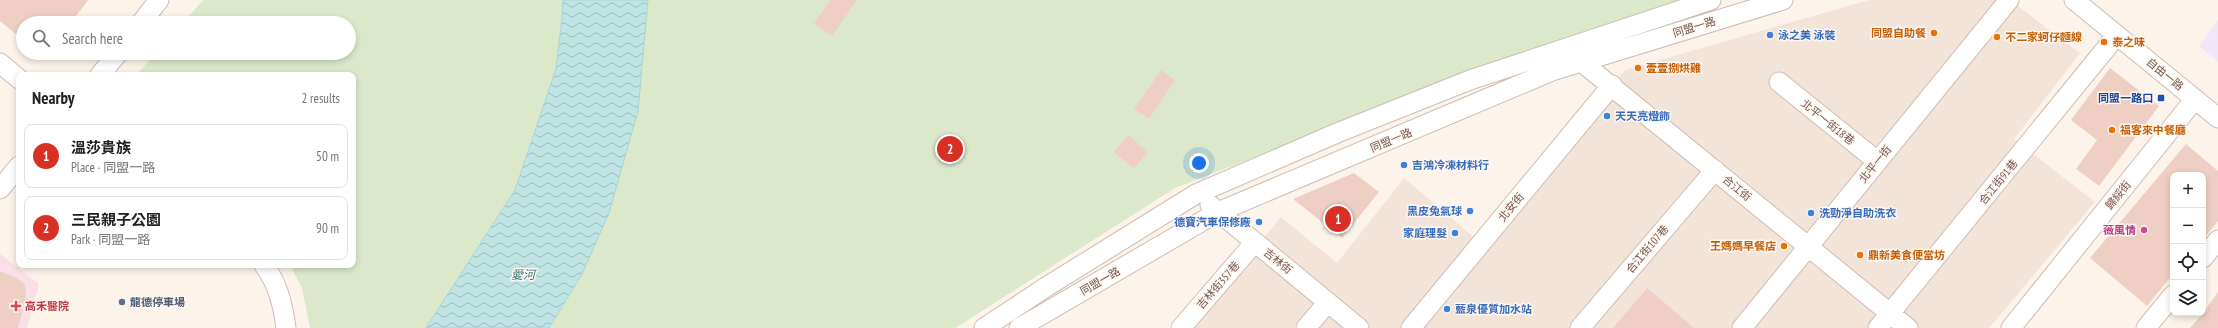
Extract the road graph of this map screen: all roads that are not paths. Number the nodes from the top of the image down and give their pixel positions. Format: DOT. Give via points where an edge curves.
graph roads {
  1 [pos="160,0"];
  2 [pos="1711,0"];
  3 [pos="1784,0"];
  4 [pos="2010,0"];
  5 [pos="2074,0"];
  6 [pos="147,16"];
  7 [pos="2117,35"];
  8 [pos="1566,49"];
  9 [pos="112,60"];
  10 [pos="1582,61"];
  11 [pos="0,63"];
  12 [pos="102,72"];
  13 [pos="16,76"];
  14 [pos="1779,82"];
  15 [pos="1612,86"];
  16 [pos="2195,99"];
  17 [pos="2218,118"];
  18 [pos="1877,161"];
  19 [pos="16,170"];
  20 [pos="1715,170"];
  21 [pos="0,189"];
  22 [pos="1196,194"];
  23 [pos="1218,212"];
  24 [pos="2218,240"];
  25 [pos="1255,242"];
  26 [pos="1810,248"];
  27 [pos="2206,254"];
  28 [pos="266,268"];
  29 [pos="2170,299"];
  30 [pos="1328,302"];
  31 [pos="1890,313"];
  32 [pos="286,328"];
  33 [pos="984,328"];
  34 [pos="1019,328"];
  35 [pos="1181,328"];
  36 [pos="1306,328"];
  37 [pos="1360,328"];
  38 [pos="1411,328"];
  39 [pos="1580,328"];
  40 [pos="1742,328"];
  41 [pos="1878,328"];
  42 [pos="1908,328"];
  43 [pos="2011,328"];
  44 [pos="2146,328"];
  1 -- 6 [label="street"];
  2 -- 8 [label="street, 同盟一路"];
  3 -- 10 [label="street, 同盟一路"];
  4 -- 18 [label="street, 北平一街"];
  5 -- 7 [label="street, 自由一路"];
  7 -- 16 [label="street, 自由一路"];
  7 -- 31 [label="street, 合江街91巷"];
  8 -- 10 [label="street, 合江街"];
  8 -- 22 [label="street, 同盟一路" via="1470,80 1337,133"];
  9 -- 12 [label="street"];
  10 -- 15 [label="street, 合江街"];
  10 -- 23 [label="street, 同盟一路"];
  11 -- 13 [label="street"];
  14 -- 18 [label="street, 北平一街18巷"];
  15 -- 20 [label="street, 合江街"];
  15 -- 38 [label="street, 北安街"];
  16 -- 17 [label="street, 自由一路"];
  16 -- 43 [label="street, 歸綏街"];
  18 -- 26 [label="street, 北平一街"];
  19 -- 21 [label="street"];
  20 -- 26 [label="street, 合江街"];
  20 -- 39 [label="street, 合江街107巷"];
  22 -- 23 [label="street, 吉林街"];
  22 -- 33 [label="street, 同盟一路"];
  23 -- 25 [label="street, 吉林街"];
  23 -- 34 [label="street, 同盟一路"];
  24 -- 27 [label="street"];
  25 -- 30 [label="street, 吉林街"];
  25 -- 35 [label="street, 吉林街357巷"];
  26 -- 31 [label="street, 合江街"];
  26 -- 40 [label="street, 北平一街"];
  28 -- 32 [label="street" via="274,279 284,310"];
  29 -- 44 [label="street"];
  30 -- 36 [label="street"];
  30 -- 37 [label="street, 吉林街"];
  31 -- 41 [label="street, 合江街91巷"];
  31 -- 42 [label="street, 合江街"];
}
